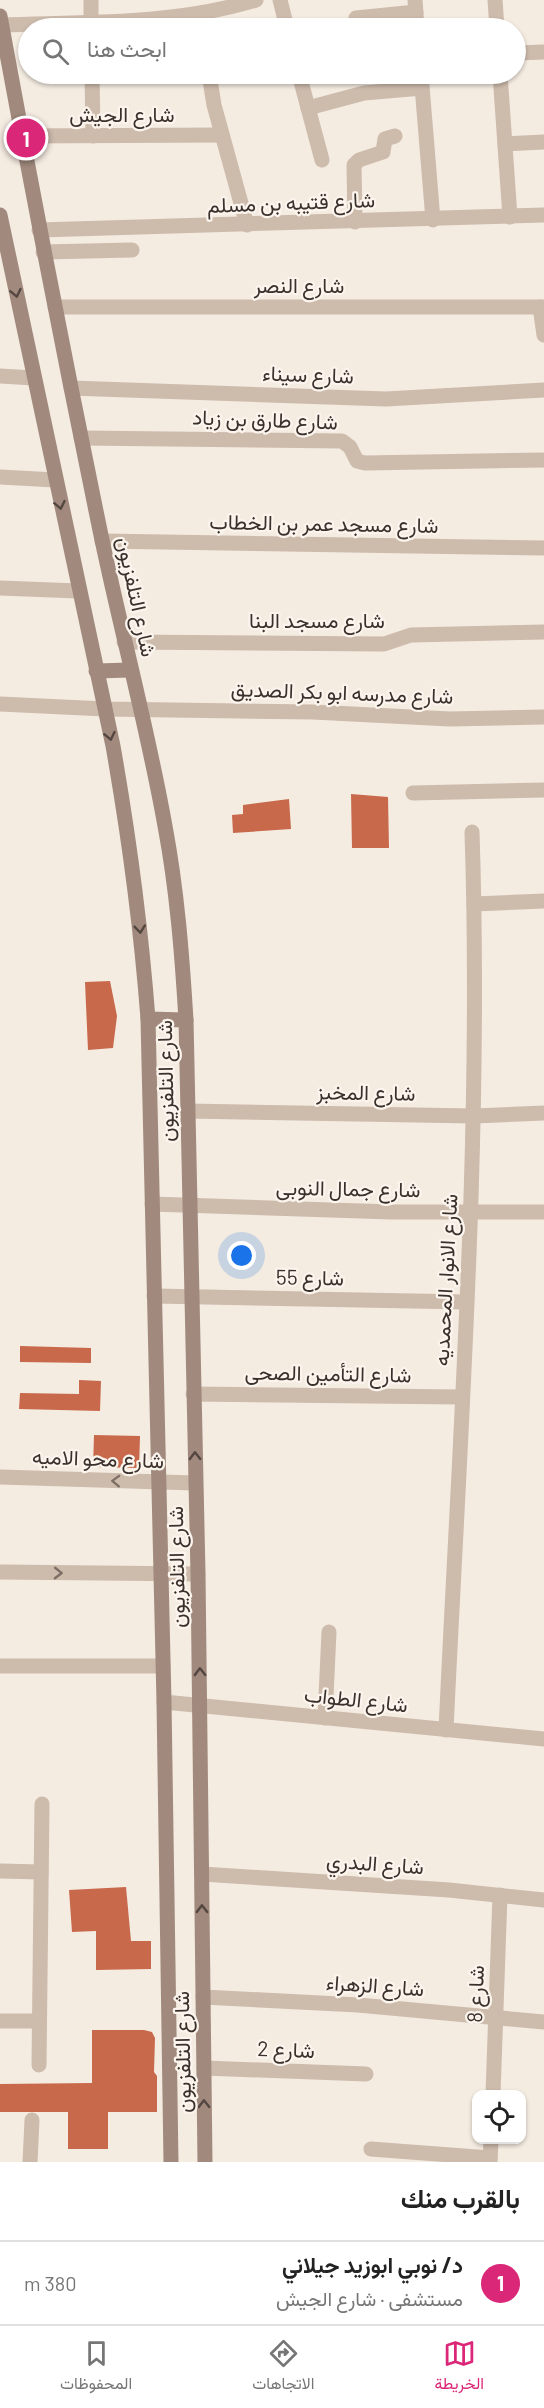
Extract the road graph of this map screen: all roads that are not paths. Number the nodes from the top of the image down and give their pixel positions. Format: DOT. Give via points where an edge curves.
graph roads {
  1 [pos="91,0"];
  2 [pos="256,0"];
  3 [pos="280,0"];
  4 [pos="495,0"];
  5 [pos="415,6"];
  6 [pos="91,18"];
  7 [pos="165,18"];
  8 [pos="183,18"];
  9 [pos="212,18"];
  10 [pos="284,18"];
  11 [pos="356,18"];
  12 [pos="496,18"];
  13 [pos="1,20"];
  14 [pos="18,21"];
  15 [pos="544,52"];
  16 [pos="526,53"];
  17 [pos="92,84"];
  18 [pos="211,84"];
  19 [pos="302,84"];
  20 [pos="408,84"];
  21 [pos="422,84"];
  22 [pos="501,84"];
  23 [pos="308,108"];
  24 [pos="222,135"];
  25 [pos="22,136"];
  26 [pos="93,136"];
  27 [pos="396,136"];
  28 [pos="544,142"];
  29 [pos="505,144"];
  30 [pos="322,160"];
  31 [pos="0,215"];
  32 [pos="544,215"];
  33 [pos="510,217"];
  34 [pos="434,220"];
  35 [pos="355,222"];
  36 [pos="247,225"];
  37 [pos="39,230"];
  38 [pos="132,250"];
  39 [pos="43,252"];
  40 [pos="5,265"];
  41 [pos="542,307"];
  42 [pos="55,308"];
  43 [pos="544,335"];
  44 [pos="0,376"];
  45 [pos="34,378"];
  46 [pos="71,388"];
  47 [pos="544,390"];
  48 [pos="81,438"];
  49 [pos="544,460"];
  50 [pos="0,477"];
  51 [pos="55,480"];
  52 [pos="102,542"];
  53 [pos="544,548"];
  54 [pos="0,588"];
  55 [pos="78,591"];
  56 [pos="544,632"];
  57 [pos="124,642"];
  58 [pos="130,670"];
  59 [pos="96,671"];
  60 [pos="0,704"];
  61 [pos="105,709"];
  62 [pos="139,709"];
  63 [pos="544,717"];
  64 [pos="544,790"];
  65 [pos="413,793"];
  66 [pos="472,832"];
  67 [pos="544,901"];
  68 [pos="474,904"];
  69 [pos="148,1019"];
  70 [pos="186,1020"];
  71 [pos="187,1111"];
  72 [pos="544,1113"];
  73 [pos="474,1116"];
  74 [pos="152,1204"];
  75 [pos="189,1206"];
  76 [pos="470,1212"];
  77 [pos="544,1212"];
  78 [pos="154,1296"];
  79 [pos="191,1297"];
  80 [pos="466,1302"];
  81 [pos="193,1394"];
  82 [pos="461,1397"];
  83 [pos="0,1477"];
  84 [pos="158,1482"];
  85 [pos="195,1483"];
  86 [pos="0,1572"];
  87 [pos="161,1574"];
  88 [pos="198,1574"];
  89 [pos="329,1632"];
  90 [pos="0,1666"];
  91 [pos="163,1666"];
  92 [pos="164,1702"];
  93 [pos="200,1706"];
  94 [pos="325,1718"];
  95 [pos="446,1730"];
  96 [pos="544,1739"];
  97 [pos="42,1804"];
  98 [pos="0,1871"];
  99 [pos="41,1872"];
  100 [pos="202,1874"];
  101 [pos="500,1895"];
  102 [pos="544,1900"];
  103 [pos="203,1997"];
  104 [pos="496,2018"];
  105 [pos="0,2021"];
  106 [pos="39,2021"];
  107 [pos="544,2022"];
  108 [pos="39,2065"];
  109 [pos="204,2068"];
  110 [pos="366,2074"];
  111 [pos="493,2090"];
  112 [pos="32,2120"];
  113 [pos="491,2144"];
  114 [pos="371,2149"];
  115 [pos="490,2160"];
  116 [pos="30,2162"];
  117 [pos="171,2162"];
  118 [pos="205,2162"];
  1 -- 6 [label="street"];
  2 -- 9 [label="street"];
  3 -- 10 [label="street"];
  4 -- 12 [label="street"];
  5 -- 11 [label="street"];
  7 -- 8 [label="street"];
  13 -- 14 [label="street"];
  13 -- 25 [label="main road, شارع التلفزيون"];
  15 -- 16 [label="street"];
  17 -- 26 [label="street"];
  18 -- 24 [label="street"];
  19 -- 23 [label="street"];
  20 -- 23 [label="street"];
  21 -- 34 [label="street"];
  22 -- 29 [label="street"];
  23 -- 30 [label="street"];
  24 -- 26 [label="street, شارع الجيش"];
  24 -- 36 [label="street"];
  25 -- 26 [label="street, شارع الجيش"];
  25 -- 37 [label="main road, شارع التلفزيون"];
  27 -- 35 [label="street" via="385,139 383,152 359,159 354,165"];
  28 -- 29 [label="street"];
  29 -- 33 [label="street"];
  31 -- 40 [label="main road, شارع التلفزيون"];
  32 -- 33 [label="street, شارع قتيبه بن مسلم"];
  33 -- 34 [label="street, شارع قتيبه بن مسلم"];
  34 -- 35 [label="street, شارع قتيبه بن مسلم"];
  35 -- 36 [label="street, شارع قتيبه بن مسلم"];
  36 -- 37 [label="street, شارع قتيبه بن مسلم"];
  37 -- 39 [label="main road, شارع التلفزيون"];
  38 -- 39 [label="street"];
  39 -- 42 [label="main road, شارع التلفزيون"];
  40 -- 45 [label="main road, شارع التلفزيون, one-way"];
  41 -- 42 [label="street, شارع النصر"];
  41 -- 43 [label="street"];
  42 -- 46 [label="main road, شارع التلفزيون"];
  44 -- 45 [label="street"];
  45 -- 51 [label="main road, شارع التلفزيون"];
  46 -- 47 [label="street, شارع سيناء" via="386,399"];
  46 -- 48 [label="main road, شارع التلفزيون"];
  48 -- 49 [label="street, شارع طارق بن زياد" via="342,441 357,461 365,463"];
  48 -- 52 [label="main road, شارع التلفزيون"];
  50 -- 51 [label="street"];
  51 -- 55 [label="main road, شارع التلفزيون, one-way"];
  52 -- 53 [label="street, شارع مسجد عمر بن الخطاب"];
  52 -- 57 [label="main road, شارع التلفزيون"];
  54 -- 55 [label="street"];
  55 -- 59 [label="main road, شارع التلفزيون"];
  56 -- 57 [label="street, شارع مسجد البنا" via="411,635 384,644"];
  57 -- 58 [label="main road, شارع التلفزيون"];
  58 -- 59 [label="main road"];
  58 -- 62 [label="main road, شارع التلفزيون"];
  59 -- 61 [label="main road, شارع التلفزيون"];
  60 -- 61 [label="street, شارع مدرسه ابو بكر الصديق"];
  61 -- 62 [label="street, شارع مدرسه ابو بكر الصديق"];
  61 -- 69 [label="main road, شارع التلفزيون, one-way" via="132,861"];
  62 -- 63 [label="street, شارع مدرسه ابو بكر الصديق" via="450,719"];
  62 -- 70 [label="main road, شارع التلفزيون" via="161,804 175,890"];
  64 -- 65 [label="street"];
  66 -- 68 [label="street, شارع الانوار المحمديه"];
  67 -- 68 [label="street"];
  68 -- 73 [label="street, شارع الانوار المحمديه"];
  69 -- 70 [label="main road"];
  69 -- 74 [label="main road, شارع التلفزيون"];
  70 -- 71 [label="main road, شارع التلفزيون"];
  71 -- 73 [label="street, شارع المخبز"];
  71 -- 75 [label="main road, شارع التلفزيون"];
  72 -- 73 [label="street, شارع المخبز"];
  73 -- 76 [label="street, شارع الانوار المحمديه"];
  74 -- 75 [label="street, شارع جمال النوبى"];
  74 -- 78 [label="main road, شارع التلفزيون"];
  75 -- 76 [label="street, شارع جمال النوبى"];
  75 -- 79 [label="main road, شارع التلفزيون"];
  76 -- 77 [label="street, شارع جمال النوبى"];
  76 -- 80 [label="street, شارع الانوار المحمديه"];
  78 -- 79 [label="street, شارع 55"];
  78 -- 84 [label="main road, شارع التلفزيون"];
  79 -- 80 [label="street, شارع 55"];
  79 -- 81 [label="main road, شارع التلفزيون"];
  80 -- 82 [label="street, شارع الانوار المحمديه"];
  81 -- 82 [label="street, شارع التأمين الصحى"];
  85 -- 81 [label="main road, شارع التلفزيون, one-way"];
  82 -- 95 [label="street, شارع الانوار المحمديه"];
  84 -- 83 [label="street, شارع محو الاميه, one-way"];
  84 -- 85 [label="street, شارع محو الاميه"];
  84 -- 87 [label="main road, شارع التلفزيون"];
  85 -- 88 [label="main road, شارع التلفزيون"];
  86 -- 87 [label="street, one-way"];
  87 -- 88 [label="street"];
  87 -- 91 [label="main road, شارع التلفزيون"];
  93 -- 88 [label="main road, شارع التلفزيون, one-way"];
  89 -- 94 [label="street"];
  90 -- 91 [label="street"];
  91 -- 92 [label="main road, شارع التلفزيون"];
  92 -- 93 [label="street, شارع الطواب"];
  92 -- 117 [label="main road, شارع التلفزيون"];
  93 -- 94 [label="street, شارع الطواب"];
  93 -- 100 [label="main road, شارع التلفزيون"];
  94 -- 95 [label="street, شارع الطواب"];
  95 -- 96 [label="street, شارع الطواب"];
  97 -- 99 [label="street"];
  98 -- 99 [label="street"];
  99 -- 106 [label="street"];
  100 -- 101 [label="street, شارع البدري"];
  103 -- 100 [label="main road, شارع التلفزيون, one-way"];
  101 -- 102 [label="street, شارع البدري"];
  101 -- 104 [label="street, شارع 8"];
  103 -- 104 [label="street, شارع الزهراء" via="358,2005"];
  103 -- 109 [label="main road, شارع التلفزيون"];
  104 -- 107 [label="street, شارع الزهراء"];
  104 -- 111 [label="street, شارع 8"];
  105 -- 106 [label="street"];
  106 -- 108 [label="street"];
  109 -- 110 [label="street, شارع 2"];
  118 -- 109 [label="main road, شارع التلفزيون, one-way"];
  112 -- 116 [label="street"];
  113 -- 115 [label="street"];
  114 -- 115 [label="street"];
}
